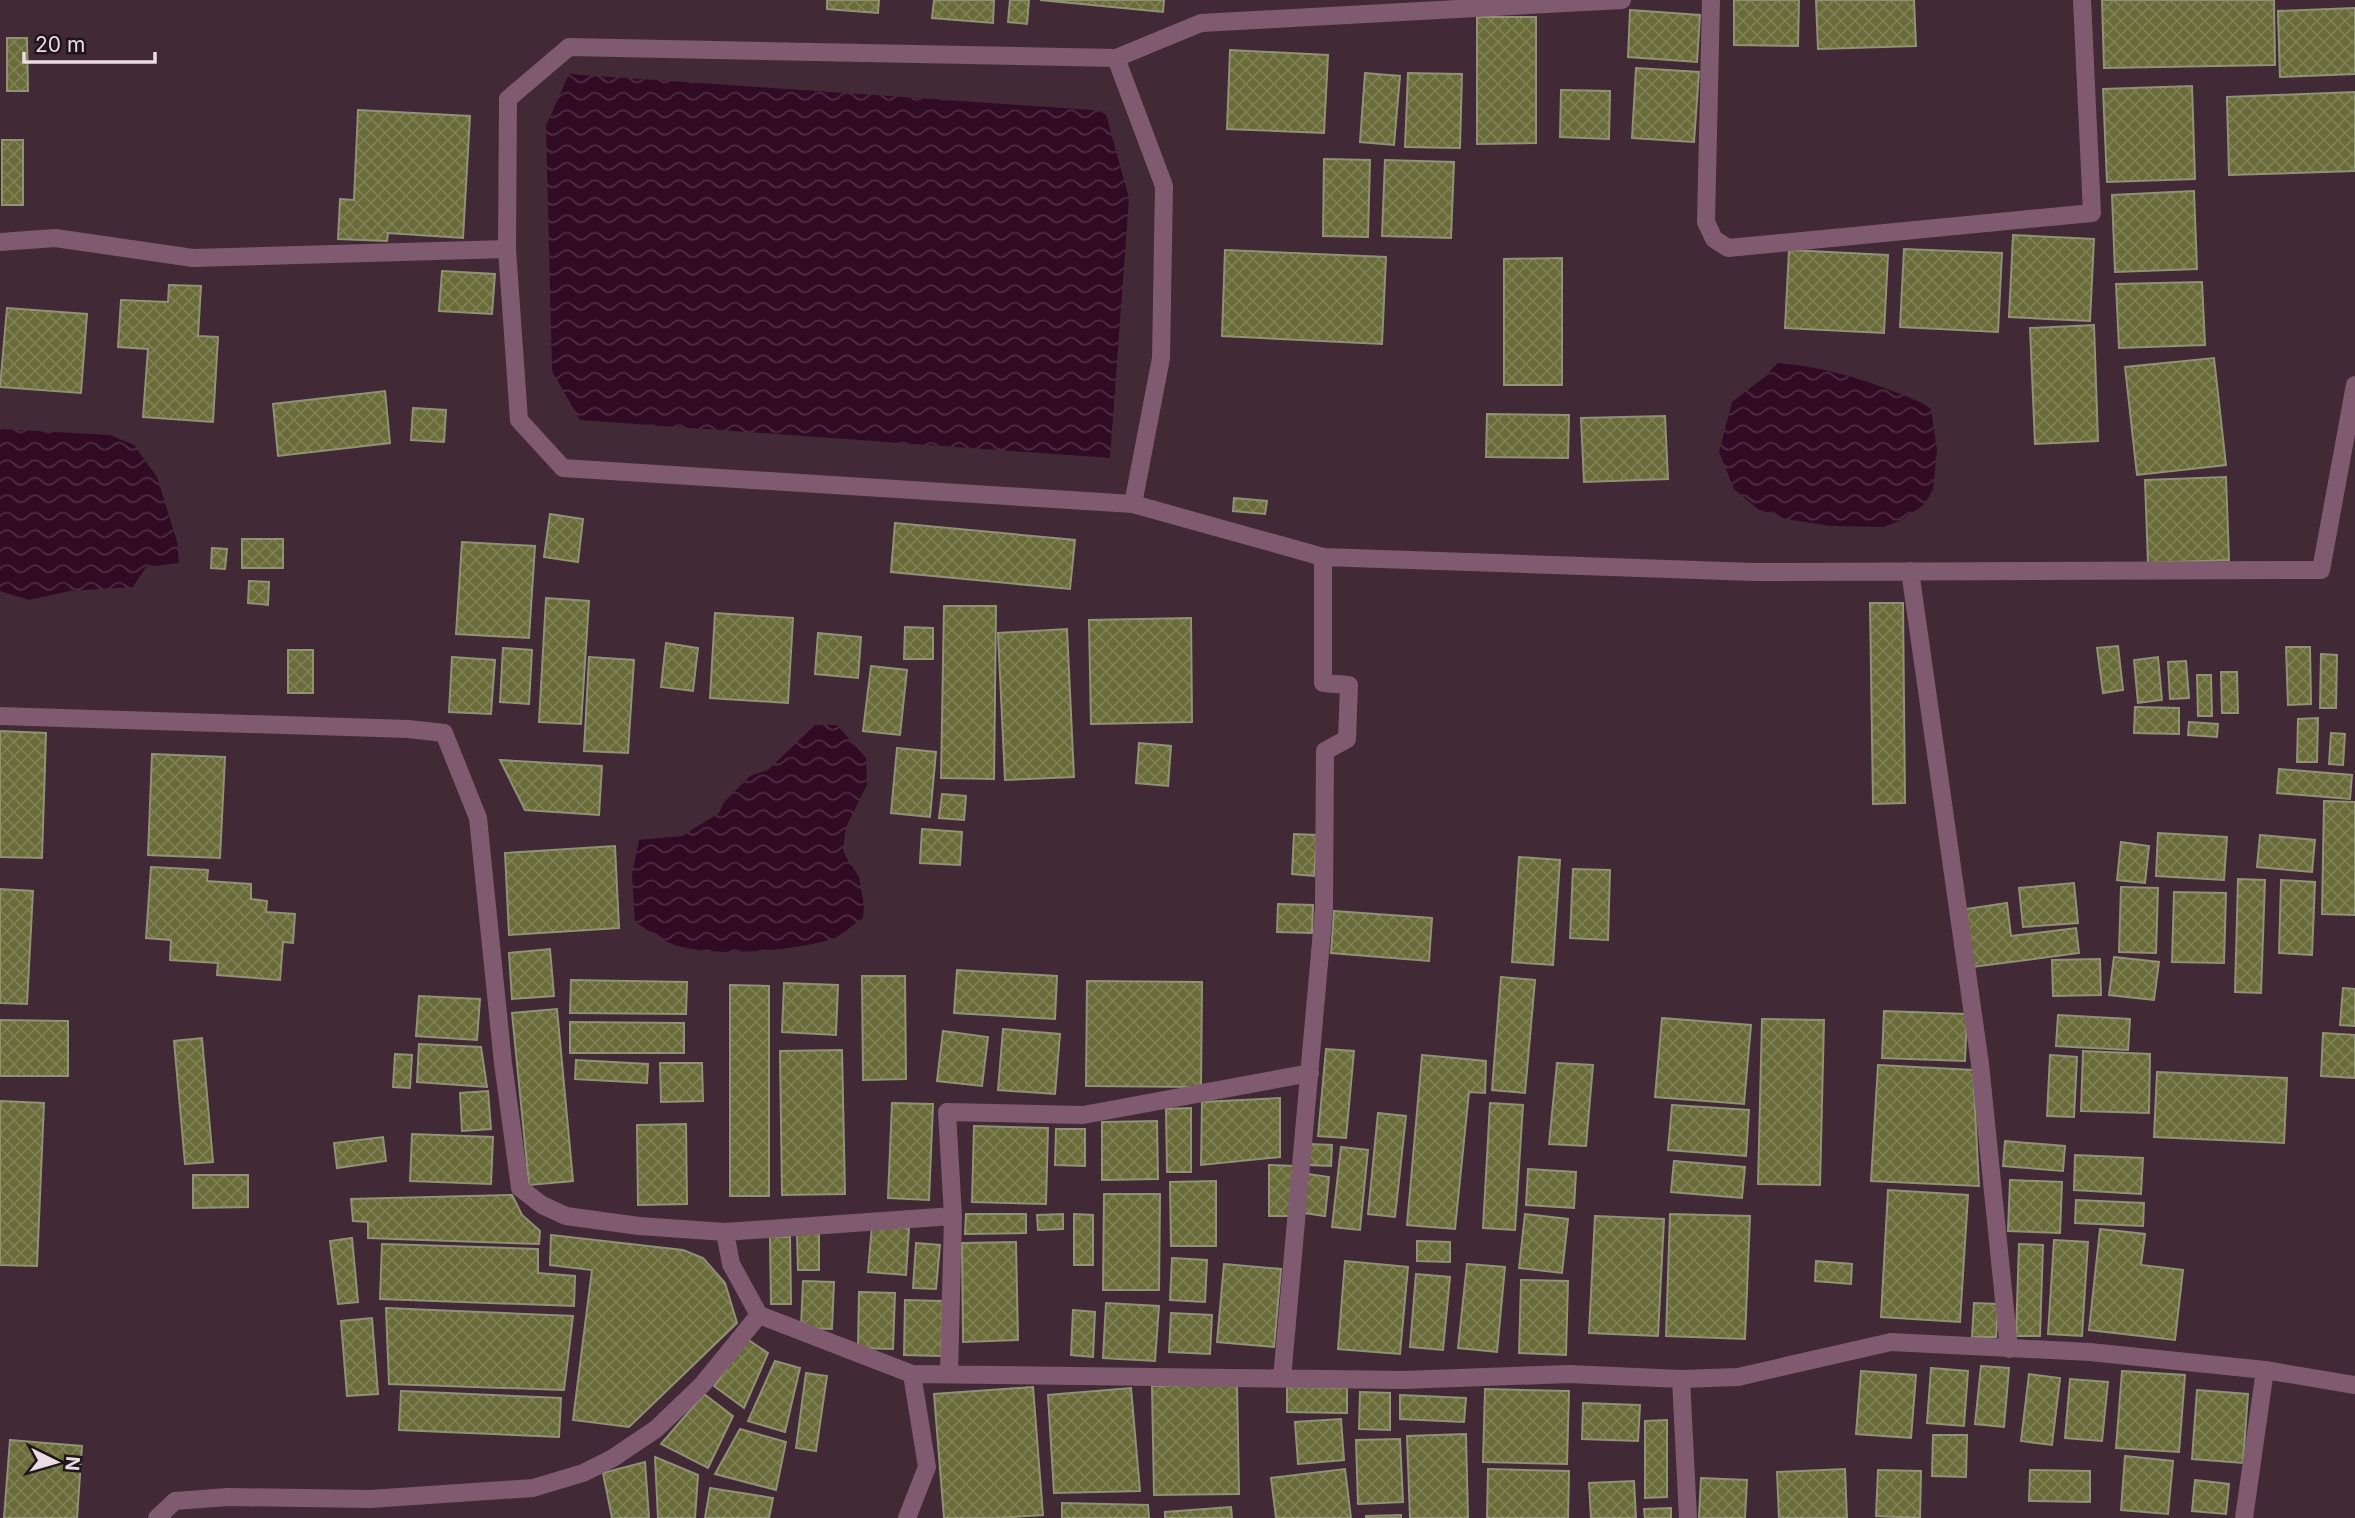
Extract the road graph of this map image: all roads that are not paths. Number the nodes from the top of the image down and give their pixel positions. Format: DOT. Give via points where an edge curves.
graph roads {
  1 [pos="1622,0"];
  2 [pos="1712,0"];
  3 [pos="2082,0"];
  4 [pos="1116,58"];
  5 [pos="0,242"];
  6 [pos="507,249"];
  7 [pos="2355,385"];
  8 [pos="1133,504"];
  9 [pos="1323,557"];
  10 [pos="1910,571"];
  11 [pos="0,716"];
  12 [pos="1310,1073"];
  13 [pos="953,1216"];
  14 [pos="725,1232"];
  15 [pos="759,1315"];
  16 [pos="2008,1349"];
  17 [pos="2265,1370"];
  18 [pos="912,1374"];
  19 [pos="949,1374"];
  20 [pos="1282,1378"];
  21 [pos="1681,1379"];
  22 [pos="2355,1385"];
  23 [pos="157,1518"];
  24 [pos="906,1518"];
  25 [pos="1688,1518"];
  26 [pos="2244,1518"];
  1 -- 4 [label="street" via="1200,23"];
  2 -- 3 [label="street" via="1706,222 1714,239 1728,248 2092,213"];
  4 -- 6 [label="street" via="569,47 509,99"];
  4 -- 8 [label="street" via="1164,186 1161,358"];
  5 -- 6 [label="street" via="55,239 193,258"];
  6 -- 8 [label="street" via="519,420 564,468"];
  7 -- 10 [label="street" via="2321,570"];
  8 -- 9 [label="street"];
  9 -- 10 [label="street" via="1754,572"];
  9 -- 12 [label="street" via="1323,683 1349,685 1347,739 1325,751 1324,908"];
  10 -- 16 [label="street" via="1980,1064"];
  11 -- 14 [label="street" via="444,733 478,818 520,1188 566,1216"];
  12 -- 13 [label="street" via="1083,1115 947,1112"];
  12 -- 20 [label="street"];
  13 -- 14 [label="street"];
  13 -- 19 [label="street"];
  14 -- 15 [label="street" via="731,1264"];
  15 -- 18 [label="street"];
  15 -- 23 [label="street" via="702,1385 656,1429 583,1473 533,1488 370,1499 228,1497 175,1502"];
  16 -- 17 [label="street" via="2090,1352"];
  16 -- 21 [label="street" via="1891,1342 1738,1377"];
  17 -- 22 [label="street"];
  17 -- 26 [label="street"];
  18 -- 19 [label="street"];
  18 -- 24 [label="street" via="928,1467"];
  19 -- 20 [label="street"];
  20 -- 21 [label="street" via="1403,1380 1569,1374"];
  21 -- 25 [label="street"];
}
